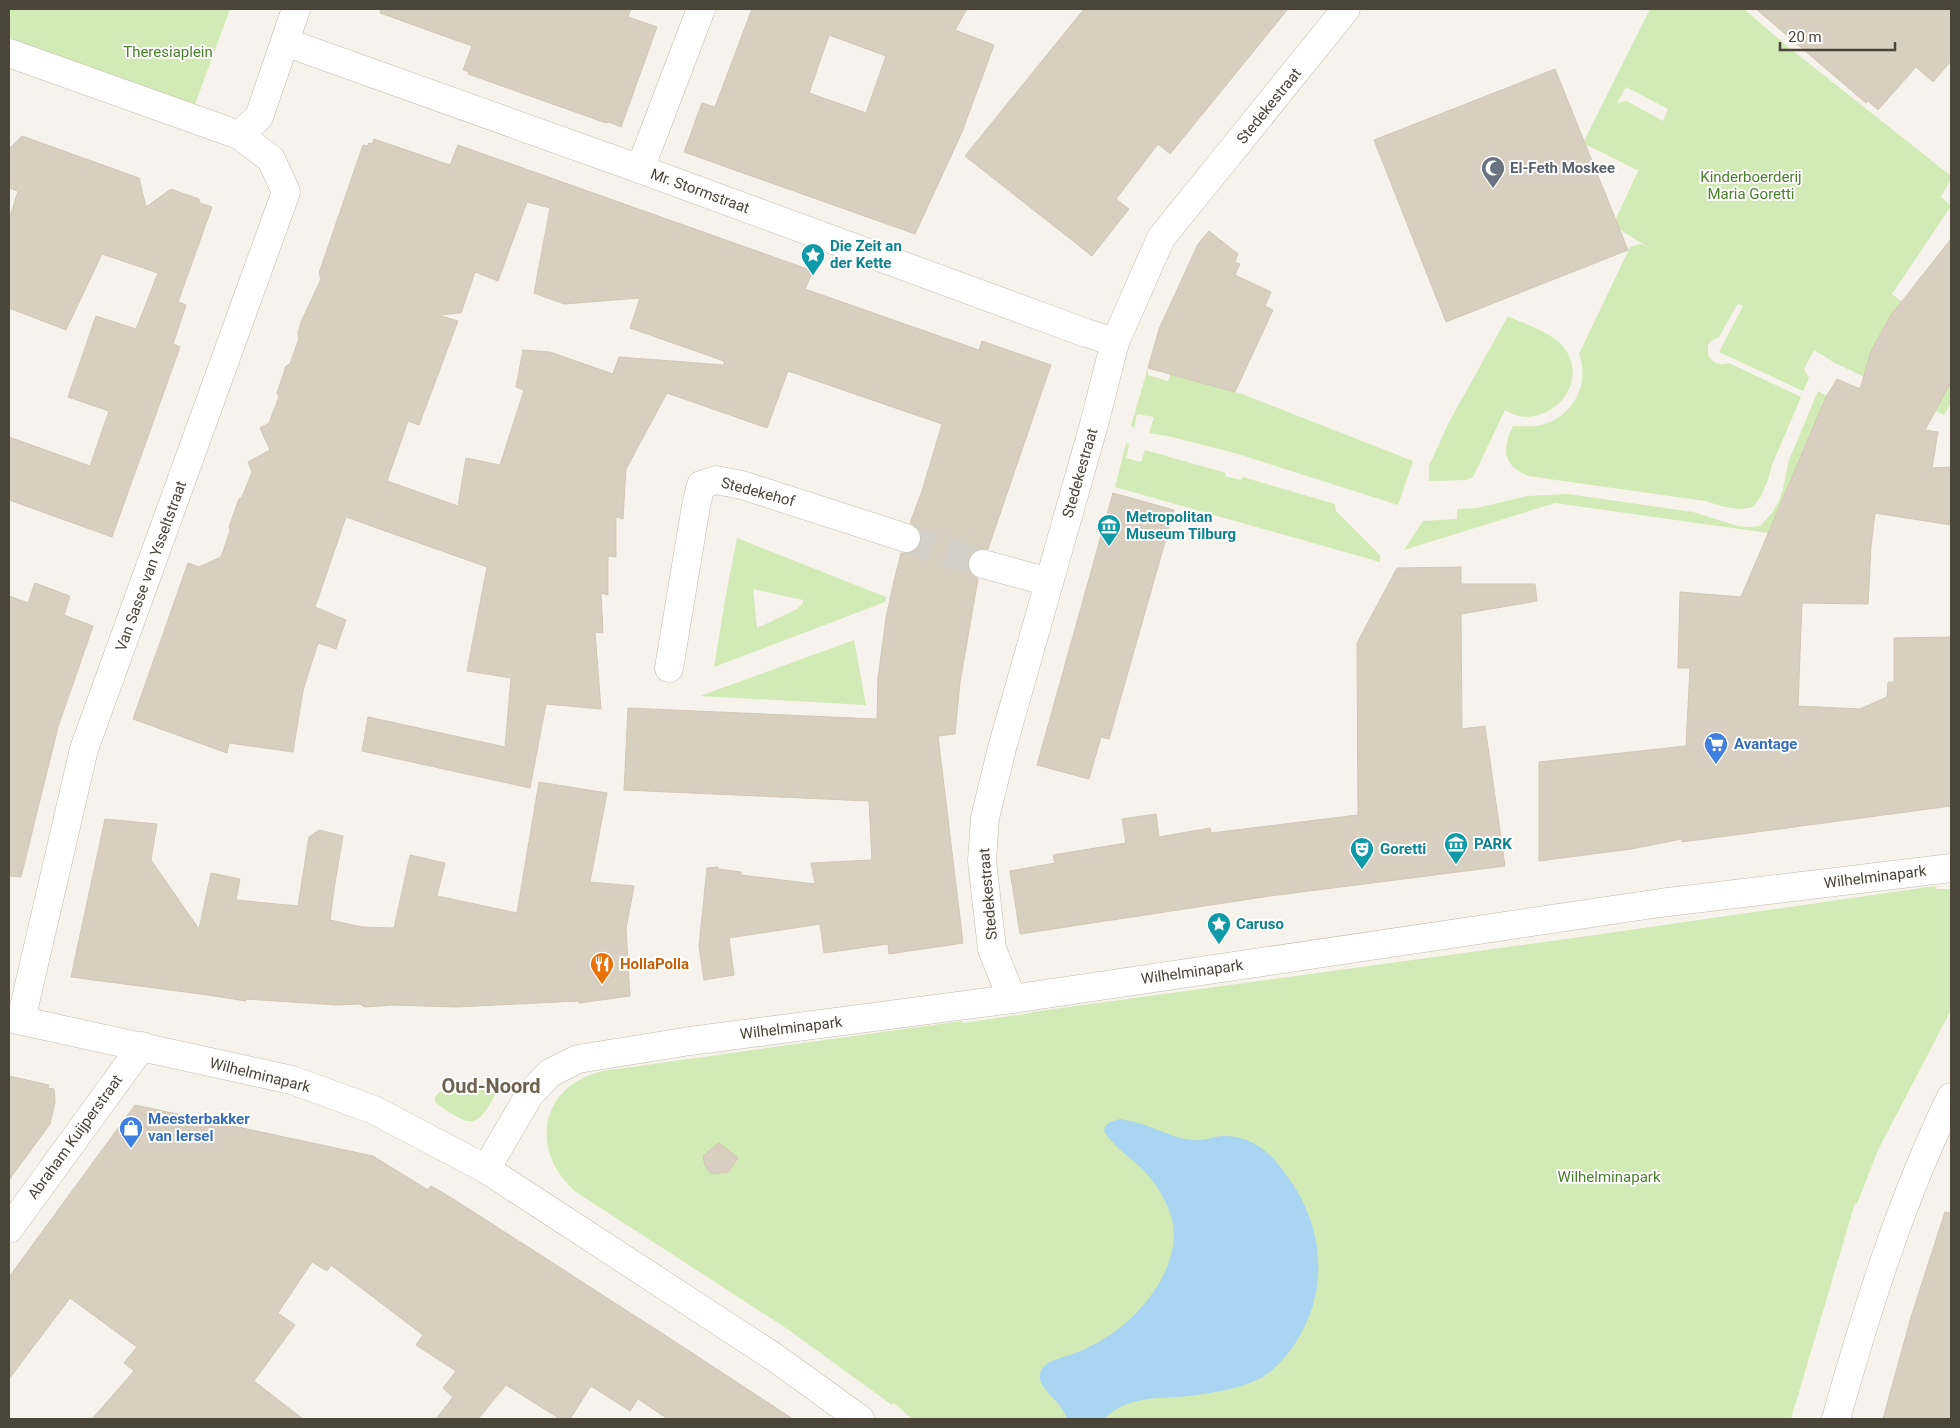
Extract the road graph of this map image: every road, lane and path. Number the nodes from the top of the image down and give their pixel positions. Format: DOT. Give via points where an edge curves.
graph roads {
  1 [pos="296,9"];
  2 [pos="700,9"];
  3 [pos="1346,9"];
  4 [pos="284,42"];
  5 [pos="9,53"];
  6 [pos="239,135"];
  7 [pos="640,169"];
  8 [pos="1115,342"];
  9 [pos="906,538"];
  10 [pos="983,564"];
  11 [pos="1049,582"];
  12 [pos="669,668"];
  13 [pos="1951,868"];
  14 [pos="1012,999"];
  15 [pos="15,1019"];
  16 [pos="142,1046"];
  17 [pos="1951,1097"];
  18 [pos="486,1169"];
  19 [pos="9,1229"];
  20 [pos="860,1419"];
  21 [pos="1836,1419"];
  1 -- 4 [label="street"];
  2 -- 7 [label="street"];
  3 -- 8 [label="street, Stedekestraat" via="1161,238"];
  4 -- 6 [label="street" via="259,117"];
  4 -- 7 [label="street, Mr. Stormstraat"];
  5 -- 6 [label="street"];
  6 -- 15 [label="street, Van Sasse van Ysseltstraat" via="271,159 286,192 84,749"];
  7 -- 8 [label="street, Mr. Stormstraat"];
  8 -- 11 [label="street, Stedekestraat"];
  9 -- 12 [label="street, Stedekehof" via="742,485 716,480 701,485"];
  10 -- 11 [label="street"];
  11 -- 14 [label="street, Stedekestraat" via="985,818 982,860 992,950"];
  13 -- 14 [label="street, Wilhelminapark" via="1651,904"];
  14 -- 18 [label="street, Wilhelminapark" via="578,1059 550,1073 530,1094"];
  15 -- 16 [label="street, Wilhelminapark"];
  16 -- 18 [label="street, Wilhelminapark" via="292,1080 374,1110"];
  16 -- 19 [label="street, Abraham Kuijperstraat"];
  17 -- 21 [label="street" via="1890,1242"];
  18 -- 20 [label="street, Wilhelminapark" via="774,1357"];
}
